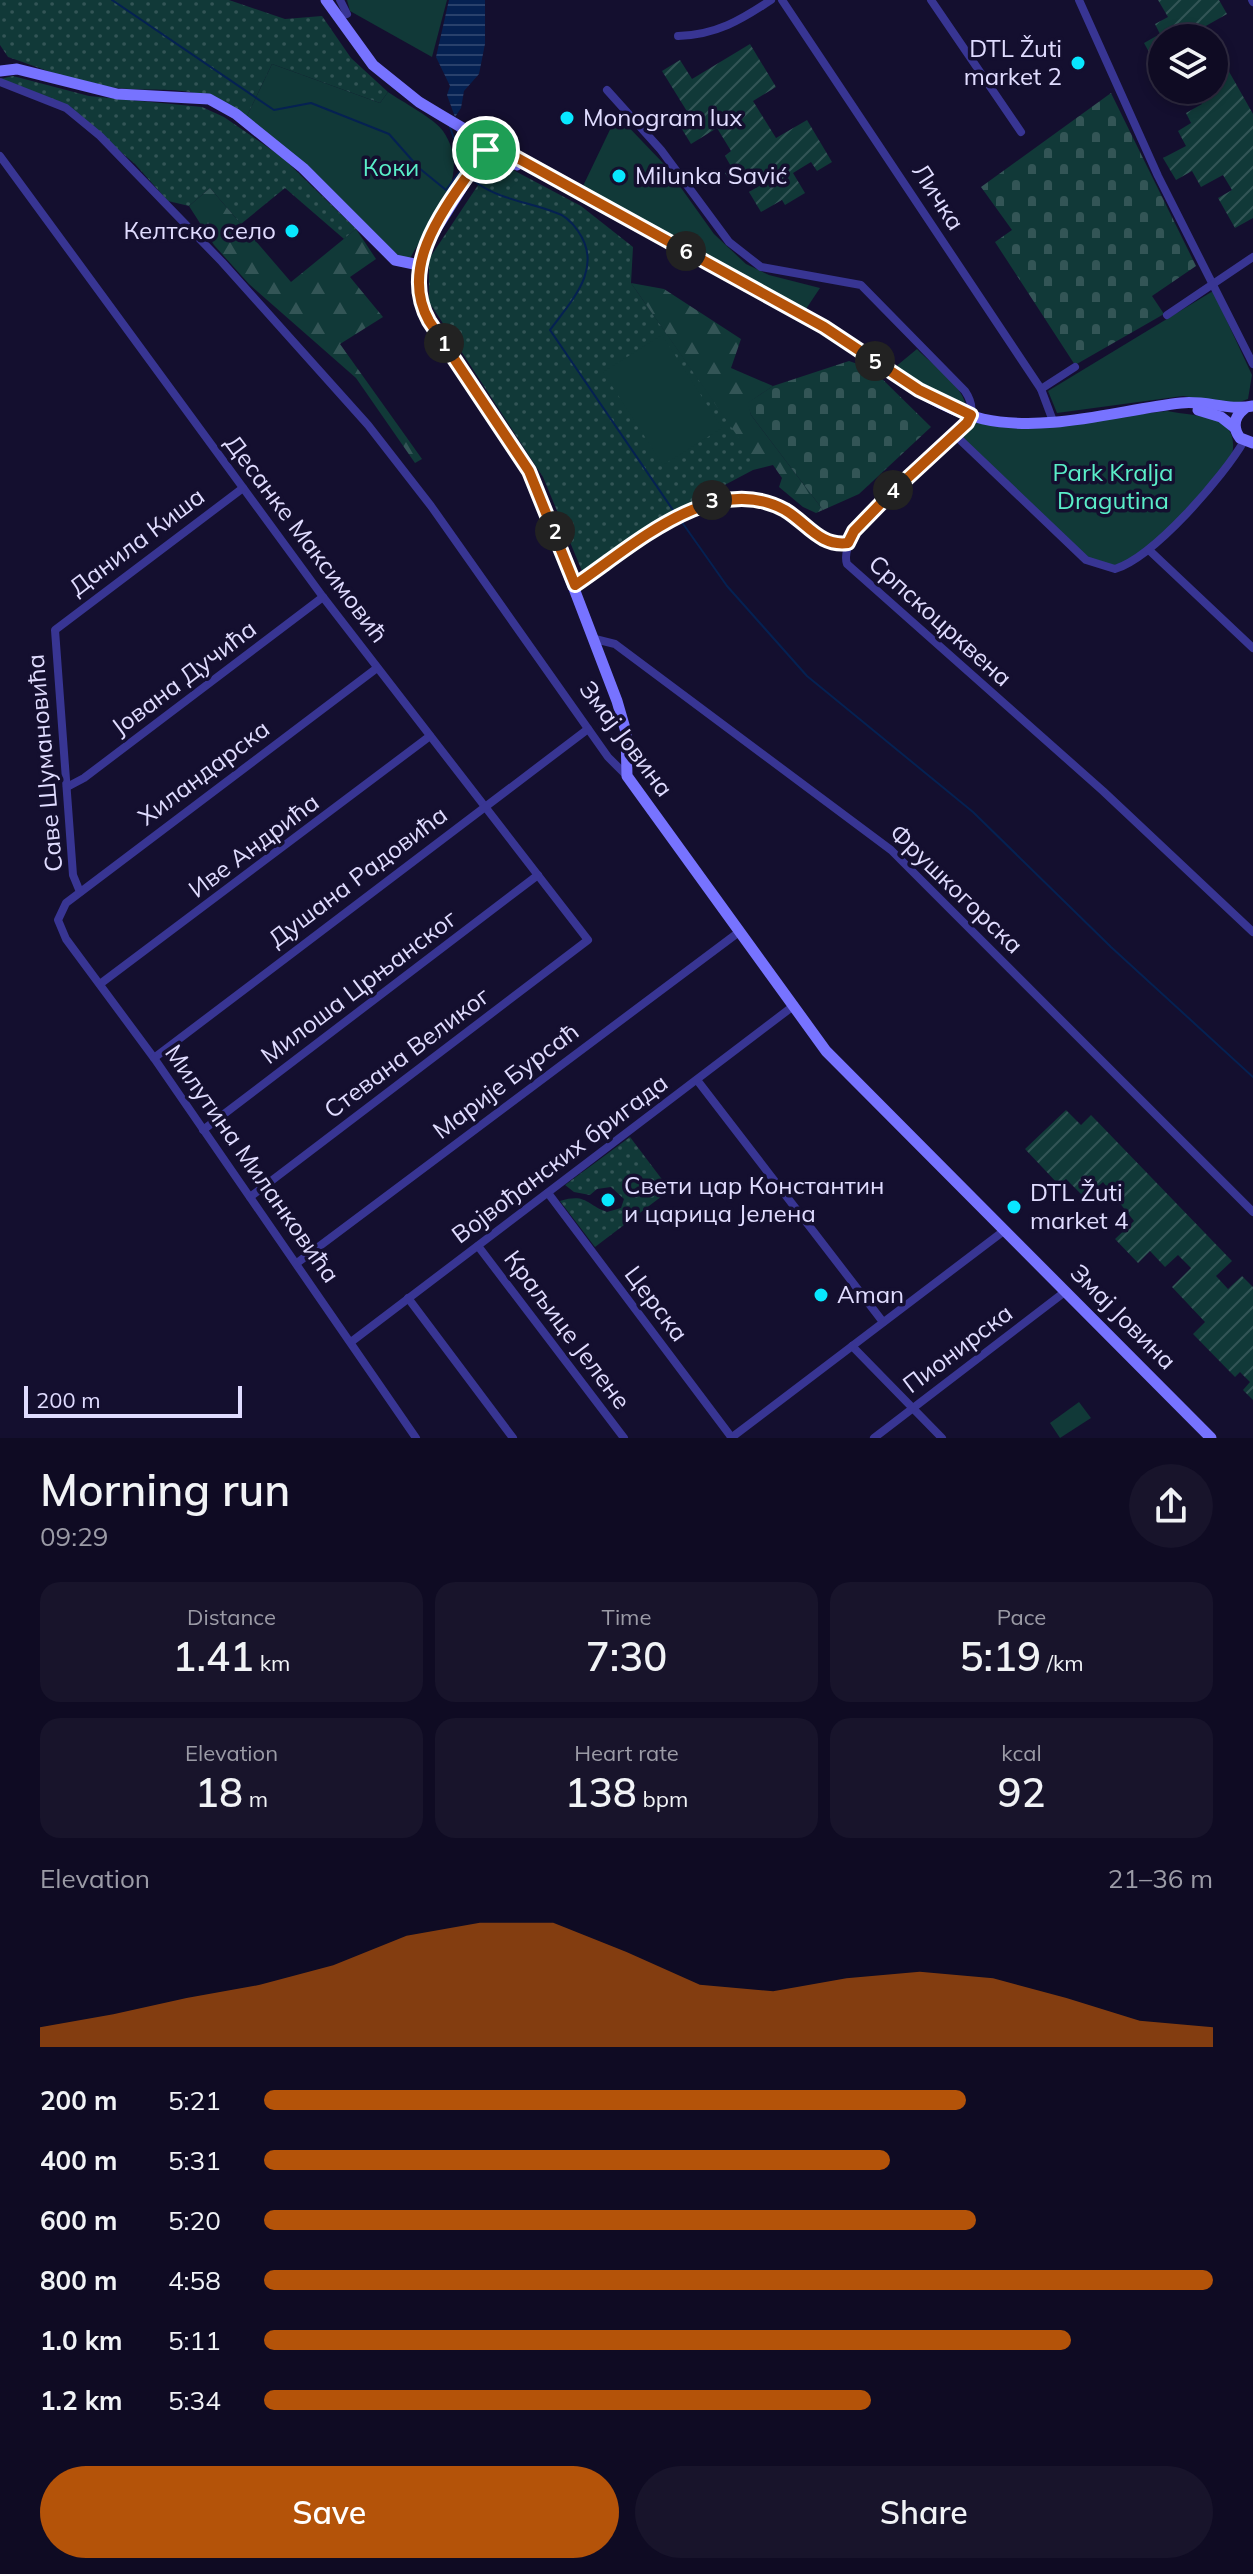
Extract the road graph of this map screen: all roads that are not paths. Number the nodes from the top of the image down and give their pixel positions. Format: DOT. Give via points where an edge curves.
graph roads {
  1 [pos="326,0"];
  2 [pos="340,0"];
  3 [pos="771,0"];
  4 [pos="782,0"];
  5 [pos="931,0"];
  6 [pos="1079,0"];
  7 [pos="347,14"];
  8 [pos="678,36"];
  9 [pos="0,71"];
  10 [pos="0,82"];
  11 [pos="607,90"];
  12 [pos="468,131"];
  13 [pos="1021,132"];
  14 [pos="490,143"];
  15 [pos="0,156"];
  16 [pos="533,166"];
  17 [pos="474,167"];
  18 [pos="1253,257"];
  19 [pos="419,265"];
  20 [pos="1213,284"];
  21 [pos="1167,315"];
  22 [pos="1250,345"];
  23 [pos="1253,364"];
  24 [pos="1075,367"];
  25 [pos="1041,389"];
  26 [pos="1253,394"];
  27 [pos="1166,407"];
  28 [pos="1248,407"];
  29 [pos="971,415"];
  30 [pos="1053,421"];
  31 [pos="1235,428"];
  32 [pos="955,435"];
  33 [pos="1249,442"];
  34 [pos="243,488"];
  35 [pos="848,543"];
  36 [pos="1149,550"];
  37 [pos="575,585"];
  38 [pos="323,597"];
  39 [pos="55,630"];
  40 [pos="595,639"];
  41 [pos="1253,648"];
  42 [pos="377,668"];
  43 [pos="588,729"];
  44 [pos="430,736"];
  45 [pos="627,776"];
  46 [pos="67,787"];
  47 [pos="484,805"];
  48 [pos="538,875"];
  49 [pos="80,892"];
  50 [pos="59,912"];
  51 [pos="739,932"];
  52 [pos="1253,932"];
  53 [pos="588,940"];
  54 [pos="100,984"];
  55 [pos="792,1007"];
  56 [pos="154,1058"];
  57 [pos="697,1080"];
  58 [pos="203,1130"];
  59 [pos="548,1193"];
  60 [pos="250,1197"];
  61 [pos="1253,1212"];
  62 [pos="1005,1230"];
  63 [pos="478,1246"];
  64 [pos="297,1263"];
  65 [pos="1066,1291"];
  66 [pos="408,1298"];
  67 [pos="883,1322"];
  68 [pos="351,1342"];
  69 [pos="852,1346"];
  70 [pos="912,1409"];
  71 [pos="416,1438"];
  72 [pos="513,1438"];
  73 [pos="624,1438"];
  74 [pos="732,1438"];
  75 [pos="874,1438"];
  76 [pos="942,1438"];
  77 [pos="1211,1438"];
  1 -- 12 [label="street" via="373,65"];
  2 -- 7 [label="street"];
  3 -- 8 [label="street" via="731,26"];
  4 -- 25 [label="street, Личка"];
  5 -- 13 [label="street"];
  6 -- 20 [label="street"];
  9 -- 19 [label="street" via="17,69 117,94 209,99 303,168 395,260"];
  10 -- 43 [label="street, Змај Јовина" via="66,108 125,159 324,373 431,506"];
  11 -- 29 [label="street" via="661,150 729,242 761,267 861,285 965,391"];
  12 -- 14 [label="street"];
  12 -- 17 [label="street" via="476,144"];
  14 -- 16 [label="street"];
  14 -- 17 [label="street"];
  15 -- 34 [label="street, Десанке Максимовић"];
  16 -- 17 [label="street" via="497,157"];
  16 -- 29 [label="street"];
  17 -- 19 [label="street" via="429,238"];
  18 -- 20 [label="street"];
  19 -- 37 [label="street" via="425,315 529,471"];
  20 -- 21 [label="street"];
  20 -- 22 [label="street"];
  22 -- 23 [label="street"];
  24 -- 25 [label="street"];
  25 -- 30 [label="street, Личка"];
  26 -- 28 [label="street"];
  27 -- 28 [label="street" via="1192,402"];
  27 -- 30 [label="street"];
  27 -- 31 [label="street" via="1208,412"];
  28 -- 31 [label="street" via="1236,417"];
  29 -- 30 [label="street"];
  29 -- 32 [label="street"];
  31 -- 33 [label="street"];
  32 -- 35 [label="street" via="887,497"];
  32 -- 36 [label="street" via="1086,560 1115,569"];
  33 -- 36 [label="street"];
  34 -- 38 [label="street, Десанке Максимовић"];
  34 -- 39 [label="street, Данила Киша"];
  35 -- 37 [label="street, Српскоцрквена" via="830,544 783,509 740,499 713,500 689,509"];
  35 -- 52 [label="street, Српскоцрквена" via="847,564"];
  36 -- 41 [label="street"];
  37 -- 40 [label="street"];
  38 -- 42 [label="street, Десанке Максимовић"];
  38 -- 46 [label="street, Јована Дучића"];
  39 -- 46 [label="street, Саве Шумановића"];
  40 -- 45 [label="street" via="624,722"];
  40 -- 61 [label="street, Фрушкогорска" via="615,644 891,850"];
  42 -- 44 [label="street, Десанке Максимовић"];
  42 -- 49 [label="street, Хиландарска"];
  43 -- 45 [label="street, Змај Јовина"];
  43 -- 47 [label="street, Душана Радовића"];
  44 -- 47 [label="street, Десанке Максимовић"];
  44 -- 54 [label="street, Иве Андрића"];
  45 -- 51 [label="street, Змај Јовина"];
  46 -- 49 [label="street, Саве Шумановића" via="73,875"];
  47 -- 48 [label="street, Десанке Максимовић"];
  47 -- 56 [label="street, Душана Радовића"];
  48 -- 53 [label="street, Десанке Максимовић"];
  48 -- 58 [label="street, Милоша Црњанског"];
  49 -- 50 [label="street, Хиландарска"];
  50 -- 54 [label="street, Милутина Миланковића" via="66,939"];
  51 -- 55 [label="street, Змај Јовина"];
  51 -- 64 [label="street, Марије Бурсаћ"];
  53 -- 60 [label="street, Стевана Великог"];
  54 -- 56 [label="street, Милутина Миланковића"];
  55 -- 57 [label="street, Војвођанских бригада"];
  55 -- 62 [label="street, Змај Јовина" via="844,1070"];
  56 -- 58 [label="street, Милутина Миланковића"];
  57 -- 59 [label="street, Војвођанских бригада"];
  57 -- 67 [label="street"];
  58 -- 60 [label="street, Милутина Миланковића"];
  59 -- 63 [label="street, Војвођанских бригада"];
  59 -- 74 [label="street, Церска"];
  60 -- 64 [label="street, Милутина Миланковића"];
  62 -- 65 [label="street, Змај Јовина"];
  62 -- 67 [label="street"];
  63 -- 66 [label="street, Војвођанских бригада"];
  63 -- 73 [label="street, Краљице Јелене"];
  64 -- 68 [label="street, Милутина Миланковића"];
  65 -- 70 [label="street, Пионирска"];
  65 -- 77 [label="street, Змај Јовина"];
  66 -- 68 [label="street, Војвођанских бригада"];
  66 -- 72 [label="street"];
  67 -- 69 [label="street"];
  68 -- 71 [label="street, Милутина Миланковића"];
  69 -- 70 [label="street"];
  69 -- 74 [label="street"];
  70 -- 75 [label="street, Пионирска"];
  70 -- 76 [label="street"];
}
